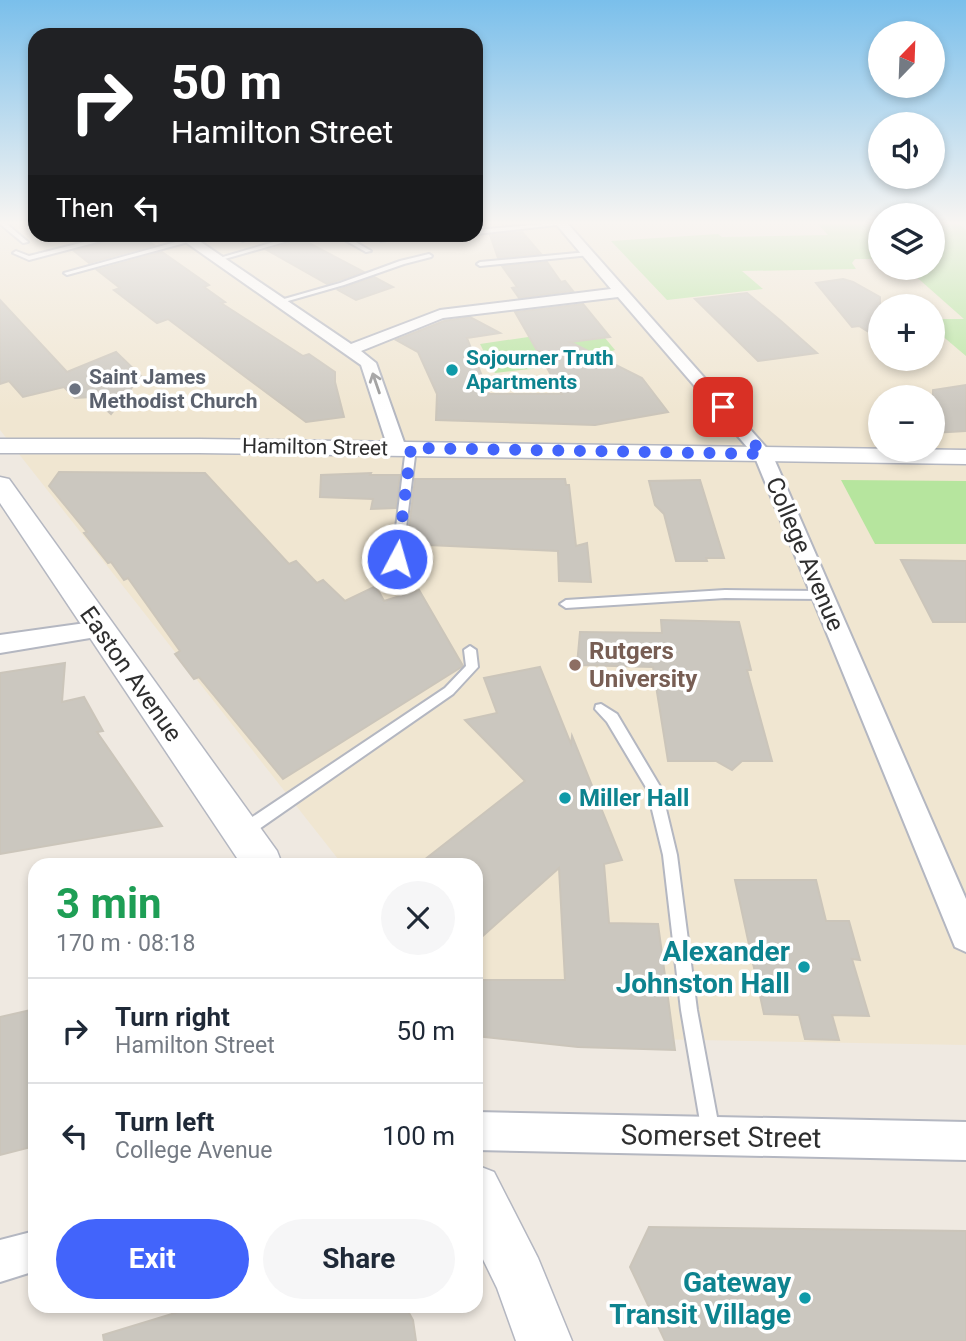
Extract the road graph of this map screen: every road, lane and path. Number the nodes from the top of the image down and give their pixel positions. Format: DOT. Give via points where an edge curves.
graph roads {
  1 [pos="260,287"];
  2 [pos="333,287"];
  3 [pos="617,287"];
  4 [pos="622,292"];
  5 [pos="281,301"];
  6 [pos="351,350"];
  7 [pos="0,446"];
  8 [pos="404,448"];
  9 [pos="763,454"];
  10 [pos="966,457"];
  11 [pos="0,484"];
  12 [pos="397,559"];
  13 [pos="822,595"];
  14 [pos="566,604"];
  15 [pos="100,629"];
  16 [pos="0,643"];
  17 [pos="470,650"];
  18 [pos="601,709"];
  19 [pos="241,833"];
  20 [pos="259,858"];
  21 [pos="966,936"];
  22 [pos="483,1131"];
  23 [pos="712,1136"];
  24 [pos="966,1141"];
  25 [pos="483,1204"];
  26 [pos="28,1253"];
  27 [pos="0,1261"];
  28 [pos="544,1341"];
  1 -- 5 [label="street"];
  2 -- 5 [label="lane"];
  3 -- 4 [label="street, College Avenue"];
  4 -- 6 [label="street" via="440,314"];
  4 -- 9 [label="street, College Avenue"];
  5 -- 6 [label="street"];
  8 -- 6 [label="street, one-way" via="368,363"];
  7 -- 8 [label="street, Hamilton Street"];
  8 -- 9 [label="street, Hamilton Street"];
  8 -- 12 [label="lane"];
  9 -- 10 [label="street, Hamilton Street"];
  9 -- 13 [label="street, College Avenue"];
  11 -- 15 [label="street, Easton Avenue"];
  13 -- 14 [label="lane" via="725,594"];
  13 -- 21 [label="street, College Avenue"];
  15 -- 16 [label="street"];
  15 -- 19 [label="street, Easton Avenue"];
  17 -- 19 [label="lane" via="471,667 449,691"];
  18 -- 23 [label="lane" via="612,718 654,788 670,855 689,1010"];
  19 -- 20 [label="street, Easton Avenue"];
  22 -- 23 [label="street, Somerset Street"];
  23 -- 24 [label="street, Somerset Street"];
  25 -- 28 [label="street"];
  26 -- 27 [label="street"];
}
